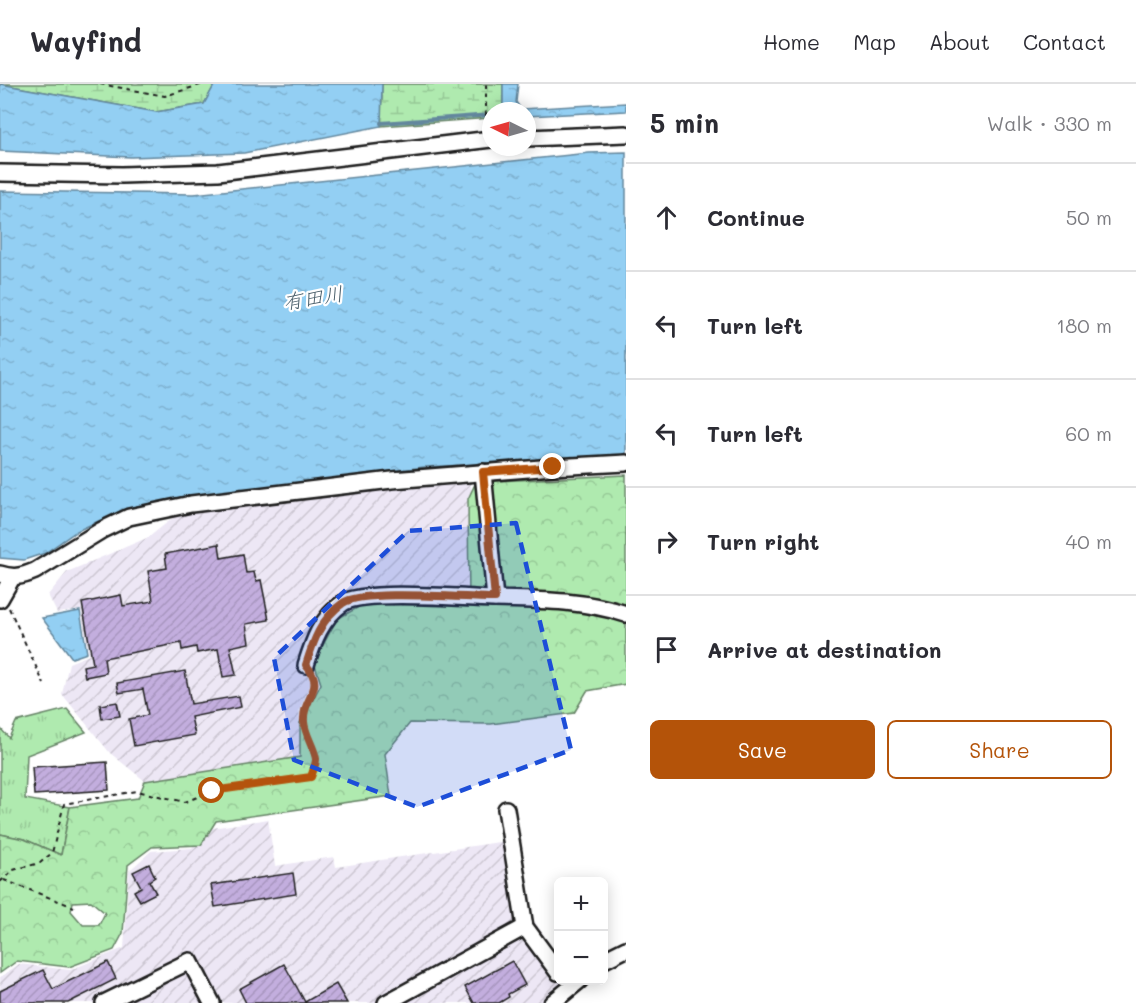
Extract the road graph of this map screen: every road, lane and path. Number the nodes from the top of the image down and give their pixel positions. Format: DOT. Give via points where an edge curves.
graph roads {
  1 [pos="100,84"];
  2 [pos="203,84"];
  3 [pos="486,84"];
  4 [pos="486,102"];
  5 [pos="482,133"];
  6 [pos="626,134"];
  7 [pos="536,138"];
  8 [pos="0,173"];
  9 [pos="626,463"];
  10 [pos="483,472"];
  11 [pos="4,585"];
  12 [pos="495,598"];
  13 [pos="626,614"];
  14 [pos="306,665"];
  15 [pos="44,684"];
  16 [pos="506,809"];
  17 [pos="2,881"];
  18 [pos="74,907"];
  19 [pos="525,927"];
  20 [pos="626,949"];
  21 [pos="608,958"];
  22 [pos="554,967"];
  23 [pos="575,985"];
  24 [pos="104,1003"];
  25 [pos="212,1003"];
  26 [pos="386,1003"];
  27 [pos="552,1003"];
  1 -- 2 [label="path" via="165,96"];
  3 -- 4 [label="path"];
  5 -- 8 [label="street" via="218,172"];
  6 -- 7 [label="street"];
  9 -- 10 [label="street"];
  10 -- 11 [label="street" via="191,504 129,517"];
  10 -- 12 [label="street"];
  11 -- 15 [label="path" via="11,616"];
  12 -- 13 [label="street" via="561,600"];
  12 -- 14 [label="street" via="396,595 344,601 316,633"];
  14 -- 17 [label="path" via="314,674 315,686 304,711 304,724 316,760 311,777 212,791 185,802 137,791 64,804 52,853 40,863 13,870"];
  16 -- 19 [label="street"];
  17 -- 18 [label="path"];
  19 -- 22 [label="street"];
  19 -- 26 [label="street"];
  20 -- 21 [label="street"];
  23 -- 27 [label="street"];
  24 -- 25 [label="street" via="190,961"];
}
